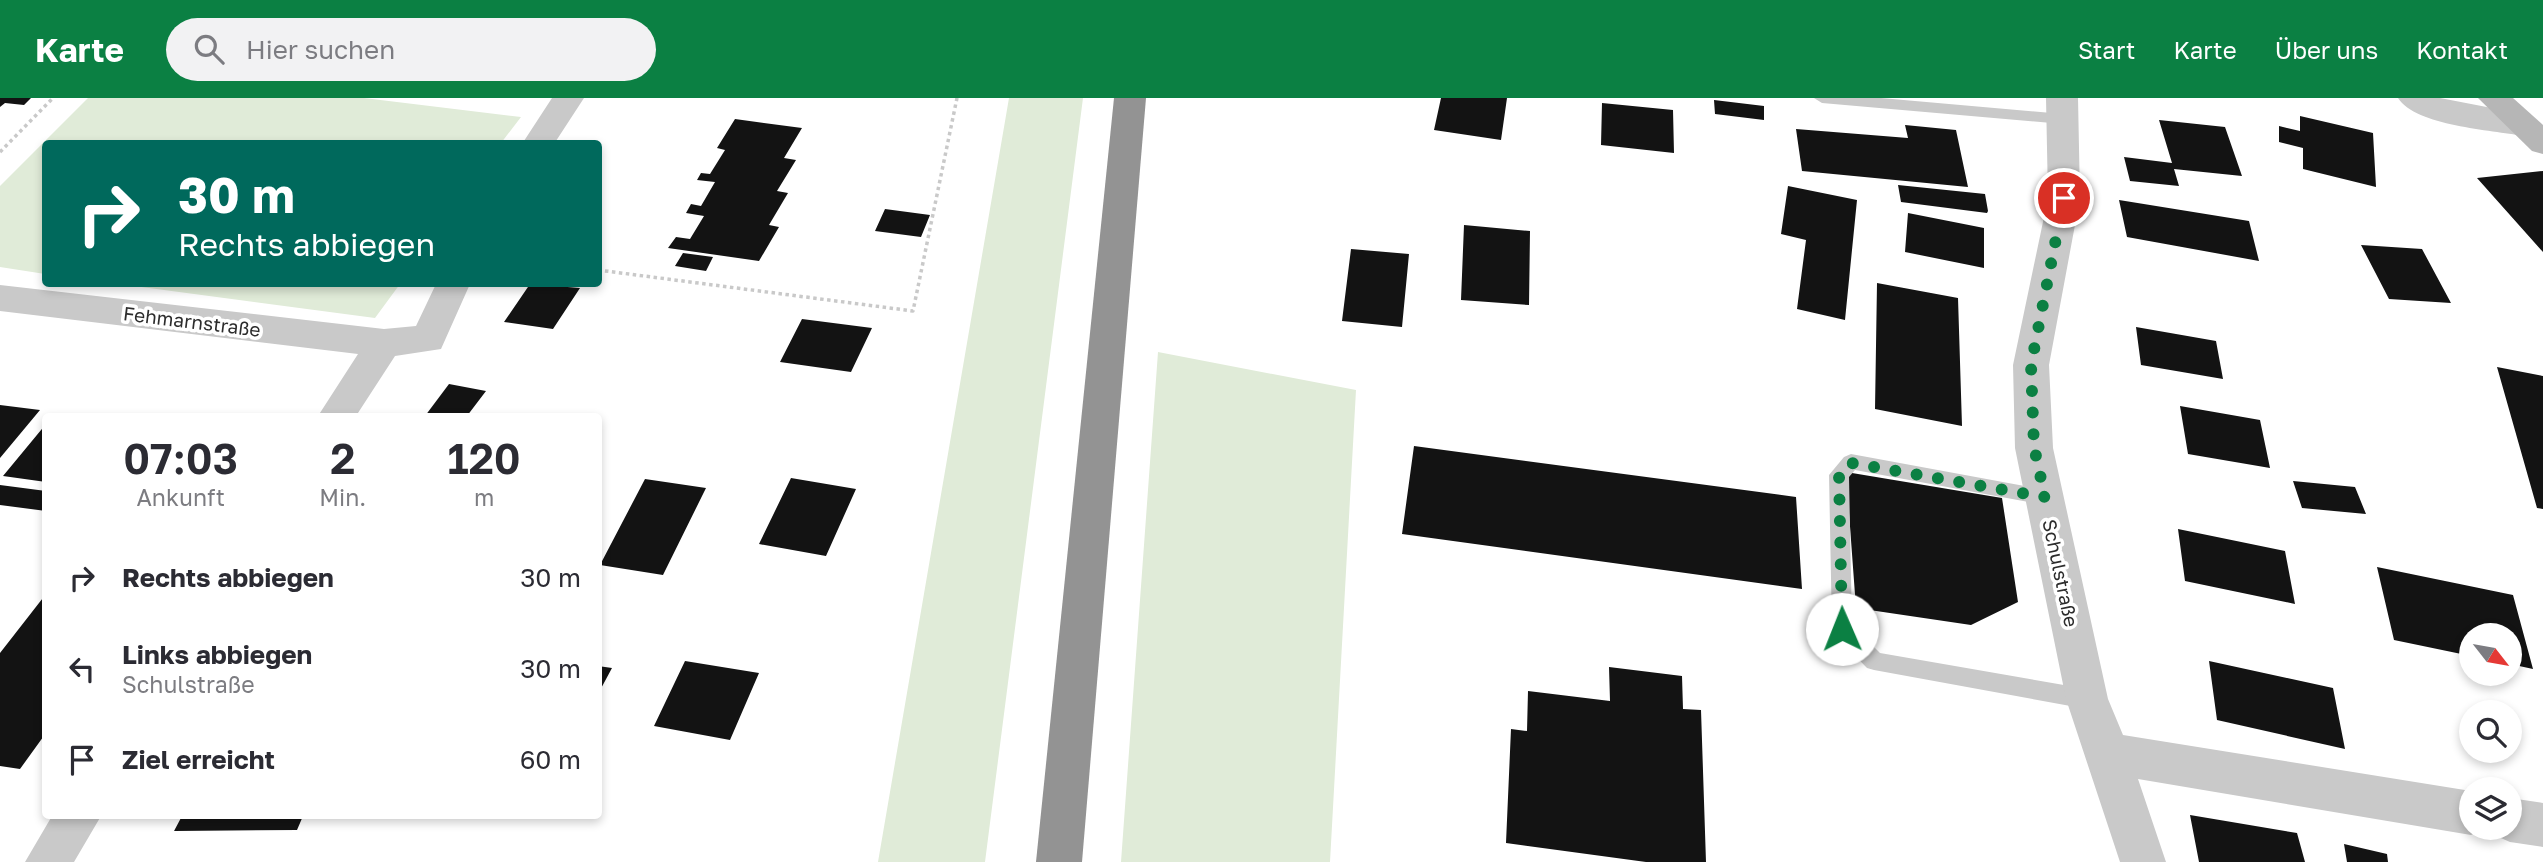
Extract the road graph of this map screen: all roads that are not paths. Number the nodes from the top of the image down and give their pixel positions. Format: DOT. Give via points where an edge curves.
graph roads {
  1 [pos="568,98"];
  2 [pos="1130,98"];
  3 [pos="1822,98"];
  4 [pos="2414,98"];
  5 [pos="2494,98"];
  6 [pos="2063,108"];
  7 [pos="2533,134"];
  8 [pos="541,140"];
  9 [pos="452,287"];
  10 [pos="0,299"];
  11 [pos="384,343"];
  12 [pos="339,413"];
  13 [pos="2045,497"];
  14 [pos="2087,699"];
  15 [pos="2108,753"];
  16 [pos="2459,811"];
  17 [pos="76,819"];
  18 [pos="2522,822"];
  19 [pos="2543,825"];
  20 [pos="48,862"];
  21 [pos="1059,862"];
  22 [pos="2143,862"];
  1 -- 8 [label="street"];
  2 -- 21 [label="highway"];
  3 -- 6 [label="lane"];
  4 -- 7 [label="street" via="2441,111"];
  5 -- 7 [label="main road"];
  6 -- 13 [label="street, Schulstraße" via="2064,198 2031,365 2034,447"];
  9 -- 11 [label="street, Fehmarnstraße" via="428,339"];
  10 -- 11 [label="street, Fehmarnstraße"];
  11 -- 12 [label="street"];
  13 -- 14 [label="street, Schulstraße"];
  13 -- 14 [label="lane" via="1851,463 1839,475 1842,629 1874,661"];
  14 -- 15 [label="street, Schulstraße"];
  15 -- 16 [label="street"];
  15 -- 22 [label="street, Schulstraße"];
  17 -- 20 [label="street"];
  18 -- 19 [label="street"];
}
